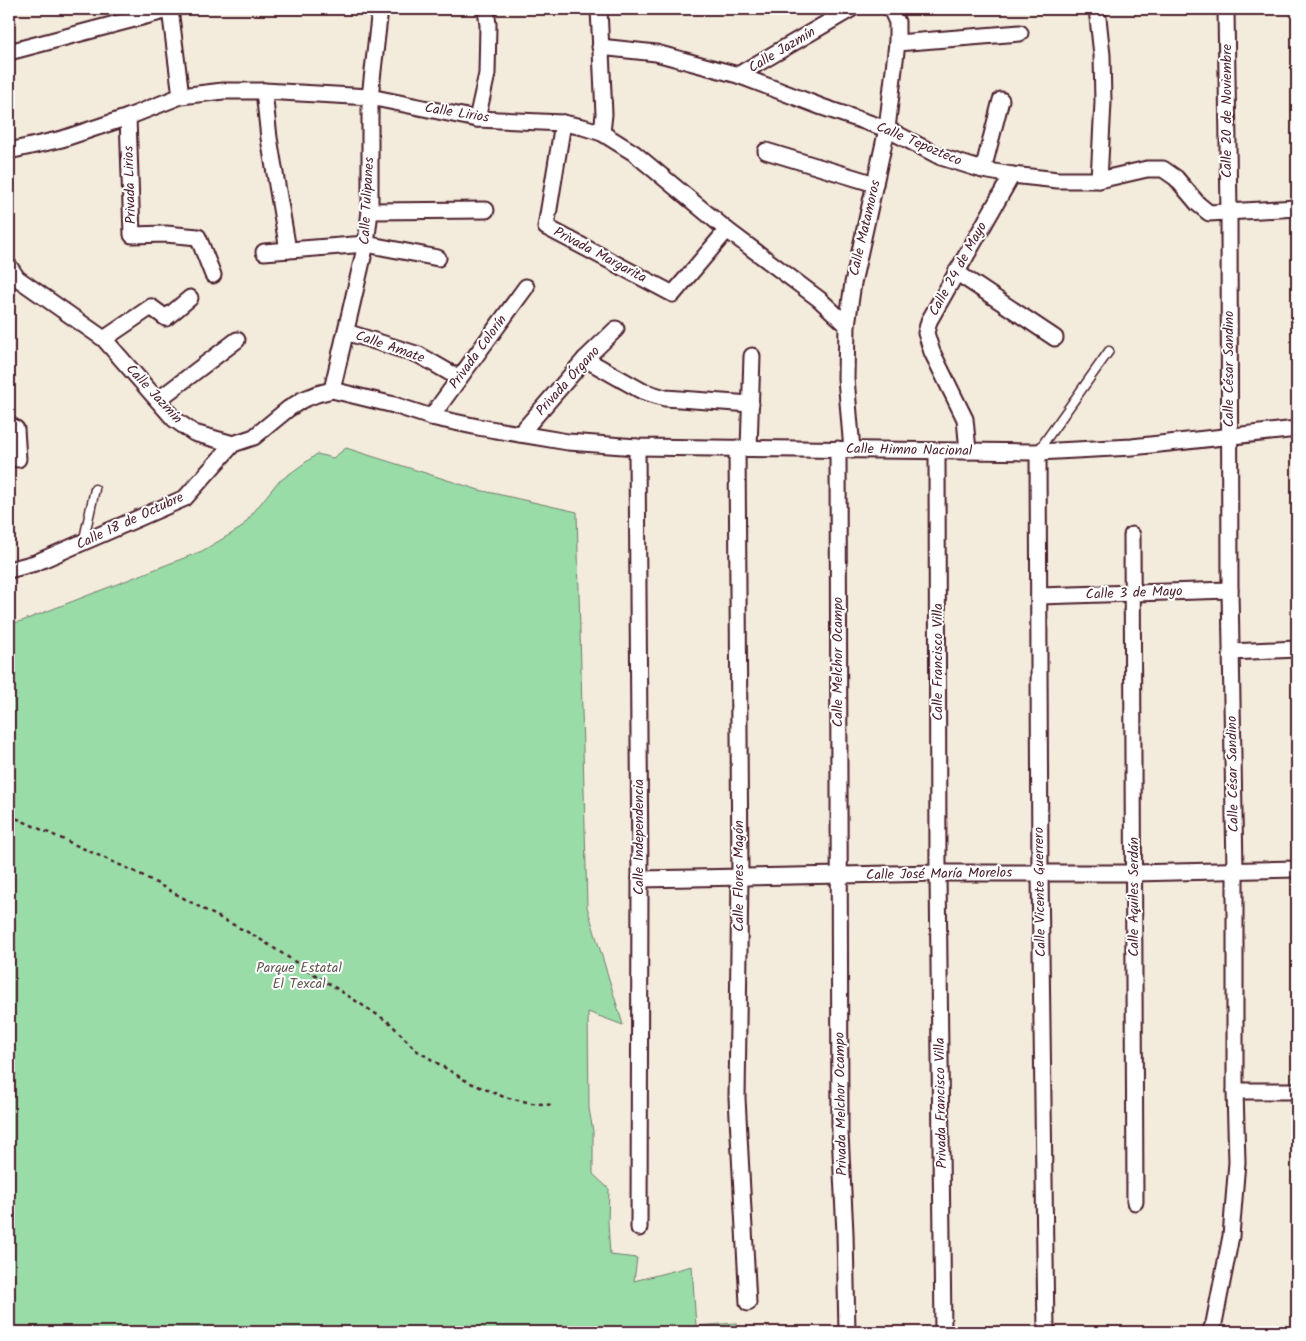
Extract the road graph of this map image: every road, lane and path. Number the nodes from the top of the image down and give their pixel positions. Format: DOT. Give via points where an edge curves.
graph roads {
  1 [pos="171,9"];
  2 [pos="380,9"];
  3 [pos="486,9"];
  4 [pos="599,9"];
  5 [pos="851,9"];
  6 [pos="891,9"];
  7 [pos="1097,9"];
  8 [pos="1226,9"];
  9 [pos="141,13"];
  10 [pos="1020,33"];
  11 [pos="897,43"];
  12 [pos="600,47"];
  13 [pos="9,52"];
  14 [pos="738,75"];
  15 [pos="264,91"];
  16 [pos="181,96"];
  17 [pos="370,97"];
  18 [pos="1001,100"];
  19 [pos="128,117"];
  20 [pos="477,119"];
  21 [pos="563,122"];
  22 [pos="887,129"];
  23 [pos="602,133"];
  24 [pos="9,151"];
  25 [pos="766,151"];
  26 [pos="983,170"];
  27 [pos="1012,176"];
  28 [pos="1099,180"];
  29 [pos="875,184"];
  30 [pos="1297,208"];
  31 [pos="486,210"];
  32 [pos="370,211"];
  33 [pos="1229,213"];
  34 [pos="727,230"];
  35 [pos="366,244"];
  36 [pos="288,250"];
  37 [pos="264,252"];
  38 [pos="438,258"];
  39 [pos="9,266"];
  40 [pos="956,272"];
  41 [pos="213,275"];
  42 [pos="526,287"];
  43 [pos="190,298"];
  44 [pos="847,325"];
  45 [pos="616,328"];
  46 [pos="346,332"];
  47 [pos="1055,338"];
  48 [pos="104,340"];
  49 [pos="237,340"];
  50 [pos="1109,351"];
  51 [pos="752,356"];
  52 [pos="585,359"];
  53 [pos="459,378"];
  54 [pos="332,390"];
  55 [pos="158,400"];
  56 [pos="750,404"];
  57 [pos="431,417"];
  58 [pos="9,424"];
  59 [pos="1297,429"];
  60 [pos="520,434"];
  61 [pos="1230,436"];
  62 [pos="233,444"];
  63 [pos="637,447"];
  64 [pos="743,448"];
  65 [pos="845,449"];
  66 [pos="937,450"];
  67 [pos="968,451"];
  68 [pos="1038,452"];
  69 [pos="18,459"];
  70 [pos="95,489"];
  71 [pos="1132,535"];
  72 [pos="83,543"];
  73 [pos="9,570"];
  74 [pos="1230,590"];
  75 [pos="1132,592"];
  76 [pos="1039,596"];
  77 [pos="1297,649"];
  78 [pos="1232,652"];
  79 [pos="9,816"];
  80 [pos="1297,869"];
  81 [pos="1234,870"];
  82 [pos="1040,873"];
  83 [pos="1134,873"];
  84 [pos="938,874"];
  85 [pos="839,876"];
  86 [pos="740,877"];
  87 [pos="640,879"];
  88 [pos="1235,1091"];
  89 [pos="1297,1091"];
  90 [pos="552,1105"];
  91 [pos="1135,1202"];
  92 [pos="639,1228"];
  93 [pos="748,1303"];
  94 [pos="848,1332"];
  95 [pos="943,1332"];
  96 [pos="1046,1332"];
  97 [pos="1210,1332"];
  1 -- 9 [label="street"];
  1 -- 16 [label="street"];
  2 -- 17 [label="street, Calle Tulipanes"];
  3 -- 20 [label="street" via="487,74"];
  4 -- 12 [label="street"];
  5 -- 14 [label="street, Calle Jazmín"];
  6 -- 11 [label="street, Calle Matamoros" via="897,22"];
  7 -- 28 [label="street" via="1104,102"];
  8 -- 33 [label="street, Calle 20 de Noviembre"];
  9 -- 13 [label="street"];
  10 -- 11 [label="street"];
  11 -- 22 [label="street, Calle Matamoros"];
  12 -- 14 [label="street, Calle Tepozteco" via="656,54"];
  12 -- 23 [label="street"];
  14 -- 22 [label="street, Calle Tepozteco"];
  15 -- 16 [label="street, Calle Lirios"];
  15 -- 17 [label="street, Calle Lirios"];
  15 -- 36 [label="street"];
  16 -- 19 [label="street, Calle Lirios"];
  17 -- 20 [label="street, Calle Lirios"];
  17 -- 32 [label="street, Calle Tulipanes"];
  18 -- 26 [label="street"];
  19 -- 24 [label="street, Calle Lirios" via="62,139"];
  19 -- 41 [label="street, Privada Lirios" via="132,235 198,237"];
  20 -- 21 [label="street, Calle Lirios"];
  21 -- 23 [label="street, Calle Lirios"];
  21 -- 34 [label="street, Privada Margarita" via="546,227 674,294"];
  22 -- 26 [label="street, Calle Tepozteco" via="941,157"];
  22 -- 29 [label="street, Calle Matamoros"];
  23 -- 34 [label="street, Calle Lirios" via="634,153"];
  25 -- 29 [label="street"];
  26 -- 27 [label="street, Calle Tepozteco"];
  27 -- 28 [label="street, Calle Tepozteco"];
  27 -- 40 [label="street, Calle 24 de Mayo"];
  28 -- 33 [label="street, Calle Tepozteco" via="1147,169 1163,169 1209,213"];
  29 -- 44 [label="street, Calle Matamoros"];
  30 -- 33 [label="street"];
  31 -- 32 [label="street"];
  32 -- 35 [label="street, Calle Tulipanes"];
  33 -- 61 [label="street, Calle César Sandino"];
  34 -- 44 [label="street, Calle Lirios" via="819,299"];
  35 -- 36 [label="street"];
  35 -- 38 [label="street"];
  35 -- 46 [label="street, Calle Tulipanes"];
  36 -- 37 [label="street"];
  39 -- 48 [label="street, Calle Jazmín" via="17,278"];
  40 -- 47 [label="street"];
  40 -- 67 [label="street, Calle 24 de Mayo" via="929,320 926,333 965,420"];
  42 -- 53 [label="street, Privada Colorín"];
  43 -- 48 [label="street" via="166,318 151,307"];
  44 -- 65 [label="street, Calle Matamoros"];
  45 -- 52 [label="street, Privada Órgano"];
  46 -- 53 [label="street, Calle Amate" via="419,355"];
  46 -- 54 [label="street, Calle Tulipanes"];
  48 -- 55 [label="street, Calle Jazmín"];
  49 -- 55 [label="street"];
  50 -- 68 [label="lane"];
  51 -- 56 [label="street, Calle Flores Magón"];
  52 -- 56 [label="street" via="642,391 665,398"];
  52 -- 60 [label="street, Privada Órgano"];
  53 -- 57 [label="street, Privada Colorín"];
  54 -- 57 [label="street"];
  54 -- 62 [label="street" via="302,400 254,437"];
  55 -- 62 [label="street, Calle Jazmín" via="174,419 194,433"];
  56 -- 64 [label="street, Calle Flores Magón"];
  57 -- 60 [label="street"];
  58 -- 69 [label="street" via="16,429"];
  59 -- 61 [label="street, Calle Himno Nacional"];
  60 -- 63 [label="street, Calle Himno Nacional" via="568,442"];
  61 -- 68 [label="street, Calle Himno Nacional" via="1132,447"];
  61 -- 74 [label="street, Calle César Sandino"];
  62 -- 72 [label="street, Calle 18 de Octubre" via="185,498"];
  63 -- 64 [label="street, Calle Himno Nacional"];
  63 -- 87 [label="street, Calle Independencia"];
  64 -- 65 [label="street, Calle Himno Nacional"];
  64 -- 86 [label="street, Calle Flores Magón"];
  65 -- 66 [label="street, Calle Himno Nacional"];
  65 -- 85 [label="street, Calle Melchor Ocampo"];
  66 -- 67 [label="street, Calle Himno Nacional"];
  66 -- 84 [label="street, Calle Francisco Villa"];
  67 -- 68 [label="street, Calle Himno Nacional"];
  68 -- 76 [label="street, Calle Vicente Guerrero"];
  70 -- 72 [label="lane"];
  71 -- 75 [label="street, Calle Aquiles Serdán"];
  72 -- 73 [label="street, Calle 18 de Octubre"];
  74 -- 75 [label="street, Calle 3 de Mayo"];
  74 -- 78 [label="street, Calle César Sandino"];
  75 -- 76 [label="street, Calle 3 de Mayo"];
  75 -- 83 [label="street, Calle Aquiles Serdán"];
  76 -- 82 [label="street, Calle Vicente Guerrero"];
  77 -- 78 [label="street"];
  78 -- 81 [label="street, Calle César Sandino"];
  79 -- 90 [label="path" via="140,874 255,936 390,1022 416,1050 468,1082 504,1097"];
  80 -- 81 [label="street, Calle José María Morelos"];
  81 -- 83 [label="street, Calle José María Morelos"];
  81 -- 88 [label="street, Calle César Sandino"];
  82 -- 83 [label="street, Calle José María Morelos"];
  82 -- 84 [label="street, Calle José María Morelos"];
  82 -- 96 [label="street, Calle Vicente Guerrero"];
  83 -- 91 [label="street, Calle Aquiles Serdán"];
  84 -- 85 [label="street, Calle José María Morelos"];
  84 -- 95 [label="street, Privada Francisco Villa"];
  85 -- 86 [label="street, Calle José María Morelos"];
  85 -- 94 [label="street, Privada Melchor Ocampo" via="840,1134"];
  86 -- 87 [label="street, Calle José María Morelos"];
  86 -- 93 [label="street, Calle Flores Magón" via="737,1098"];
  87 -- 92 [label="street, Calle Independencia"];
  88 -- 89 [label="street"];
  88 -- 97 [label="street, Calle César Sandino" via="1237,1162 1231,1236"];
}
